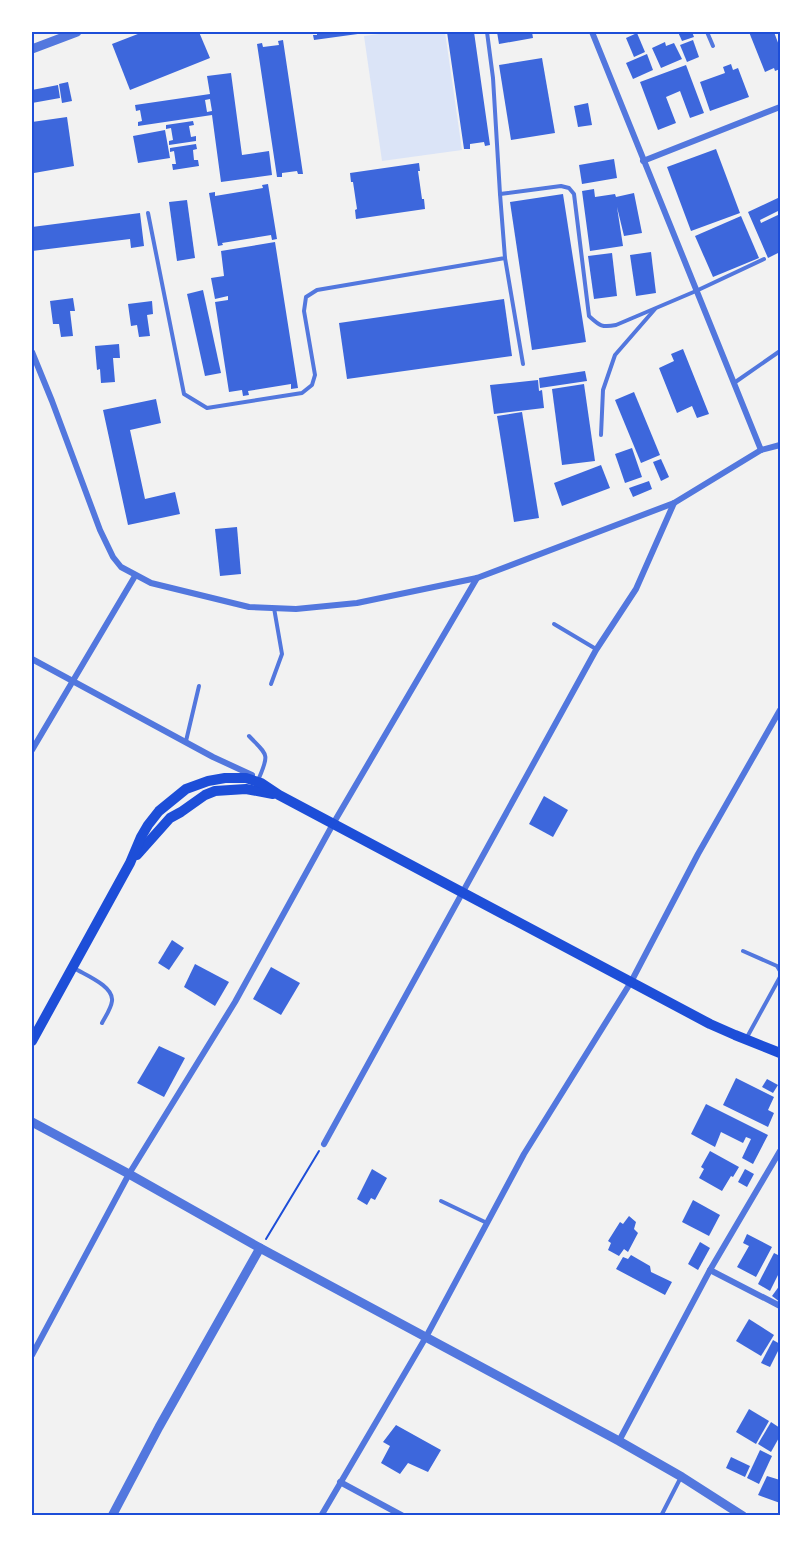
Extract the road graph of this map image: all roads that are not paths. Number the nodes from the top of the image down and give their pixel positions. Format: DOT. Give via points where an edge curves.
graph roads {
  1 [pos="73,32"];
  2 [pos="487,32"];
  3 [pos="592,32"];
  4 [pos="707,32"];
  5 [pos="713,46"];
  6 [pos="32,50"];
  7 [pos="780,107"];
  8 [pos="643,161"];
  9 [pos="500,194"];
  10 [pos="148,213"];
  11 [pos="505,258"];
  12 [pos="764,259"];
  13 [pos="696,291"];
  14 [pos="655,308"];
  15 [pos="780,351"];
  16 [pos="32,352"];
  17 [pos="523,364"];
  18 [pos="734,384"];
  19 [pos="600,435"];
  20 [pos="780,445"];
  21 [pos="761,450"];
  22 [pos="674,503"];
  23 [pos="135,576"];
  24 [pos="477,578"];
  25 [pos="274,608"];
  26 [pos="554,624"];
  27 [pos="596,650"];
  28 [pos="32,659"];
  29 [pos="72,682"];
  30 [pos="271,684"];
  31 [pos="199,686"];
  32 [pos="780,710"];
  33 [pos="249,736"];
  34 [pos="186,742"];
  35 [pos="32,750"];
  36 [pos="260,781"];
  37 [pos="279,795"];
  38 [pos="333,824"];
  39 [pos="130,862"];
  40 [pos="462,892"];
  41 [pos="744,951"];
  42 [pos="71,966"];
  43 [pos="631,982"];
  44 [pos="102,1023"];
  45 [pos="746,1039"];
  46 [pos="32,1041"];
  47 [pos="780,1053"];
  48 [pos="32,1122"];
  49 [pos="324,1144"];
  50 [pos="780,1151"];
  51 [pos="129,1174"];
  52 [pos="441,1201"];
  53 [pos="487,1223"];
  54 [pos="260,1248"];
  55 [pos="710,1270"];
  56 [pos="780,1306"];
  57 [pos="426,1337"];
  58 [pos="32,1355"];
  59 [pos="619,1441"];
  60 [pos="682,1477"];
  61 [pos="340,1482"];
  62 [pos="112,1515"];
  63 [pos="321,1515"];
  64 [pos="403,1515"];
  65 [pos="661,1515"];
  66 [pos="743,1515"];
  1 -- 6 [label="street"];
  2 -- 9 [label="lane"];
  3 -- 8 [label="street"];
  4 -- 5 [label="lane"];
  7 -- 8 [label="street"];
  8 -- 13 [label="street"];
  9 -- 11 [label="lane"];
  9 -- 14 [label="lane" via="561,186 574,194 589,316 598,325 616,325"];
  10 -- 11 [label="lane" via="184,394 207,408 302,393 312,385 315,375 304,312 306,297 317,290"];
  11 -- 17 [label="lane"];
  12 -- 13 [label="lane"];
  13 -- 14 [label="lane"];
  13 -- 18 [label="street"];
  14 -- 19 [label="lane" via="615,355 603,390"];
  15 -- 18 [label="lane"];
  16 -- 23 [label="street" via="100,530 113,557"];
  18 -- 21 [label="street"];
  20 -- 21 [label="street"];
  21 -- 22 [label="street"];
  22 -- 24 [label="street"];
  22 -- 27 [label="street" via="636,590"];
  23 -- 25 [label="street" via="249,607"];
  23 -- 29 [label="street"];
  24 -- 25 [label="street" via="357,603"];
  24 -- 38 [label="street"];
  25 -- 30 [label="lane" via="282,654"];
  26 -- 27 [label="lane"];
  27 -- 40 [label="street"];
  28 -- 29 [label="street"];
  29 -- 34 [label="street"];
  29 -- 35 [label="street"];
  31 -- 34 [label="lane"];
  32 -- 43 [label="street"];
  33 -- 36 [label="lane" via="267,757"];
  34 -- 36 [label="street"];
  36 -- 37 [label="main road"];
  36 -- 39 [label="main road" via="234,777 186,789 148,825"];
  37 -- 38 [label="main road"];
  37 -- 39 [label="main road" via="246,789 205,795 170,818"];
  38 -- 40 [label="main road"];
  38 -- 51 [label="street" via="235,1002"];
  39 -- 42 [label="main road"];
  40 -- 43 [label="main road"];
  40 -- 49 [label="street"];
  41 -- 45 [label="lane" via="780,971"];
  42 -- 44 [label="lane" via="111,993 112,1003"];
  42 -- 46 [label="main road"];
  43 -- 45 [label="main road"];
  43 -- 53 [label="street" via="524,1154"];
  45 -- 47 [label="main road"];
  48 -- 51 [label="street"];
  50 -- 55 [label="street"];
  51 -- 54 [label="street"];
  51 -- 58 [label="street"];
  52 -- 53 [label="lane"];
  53 -- 57 [label="street"];
  54 -- 57 [label="street"];
  54 -- 62 [label="street"];
  55 -- 56 [label="street"];
  55 -- 59 [label="street"];
  57 -- 59 [label="street"];
  57 -- 61 [label="street"];
  59 -- 60 [label="street"];
  60 -- 65 [label="lane"];
  60 -- 66 [label="street"];
  61 -- 63 [label="street"];
  61 -- 64 [label="street"];
}
